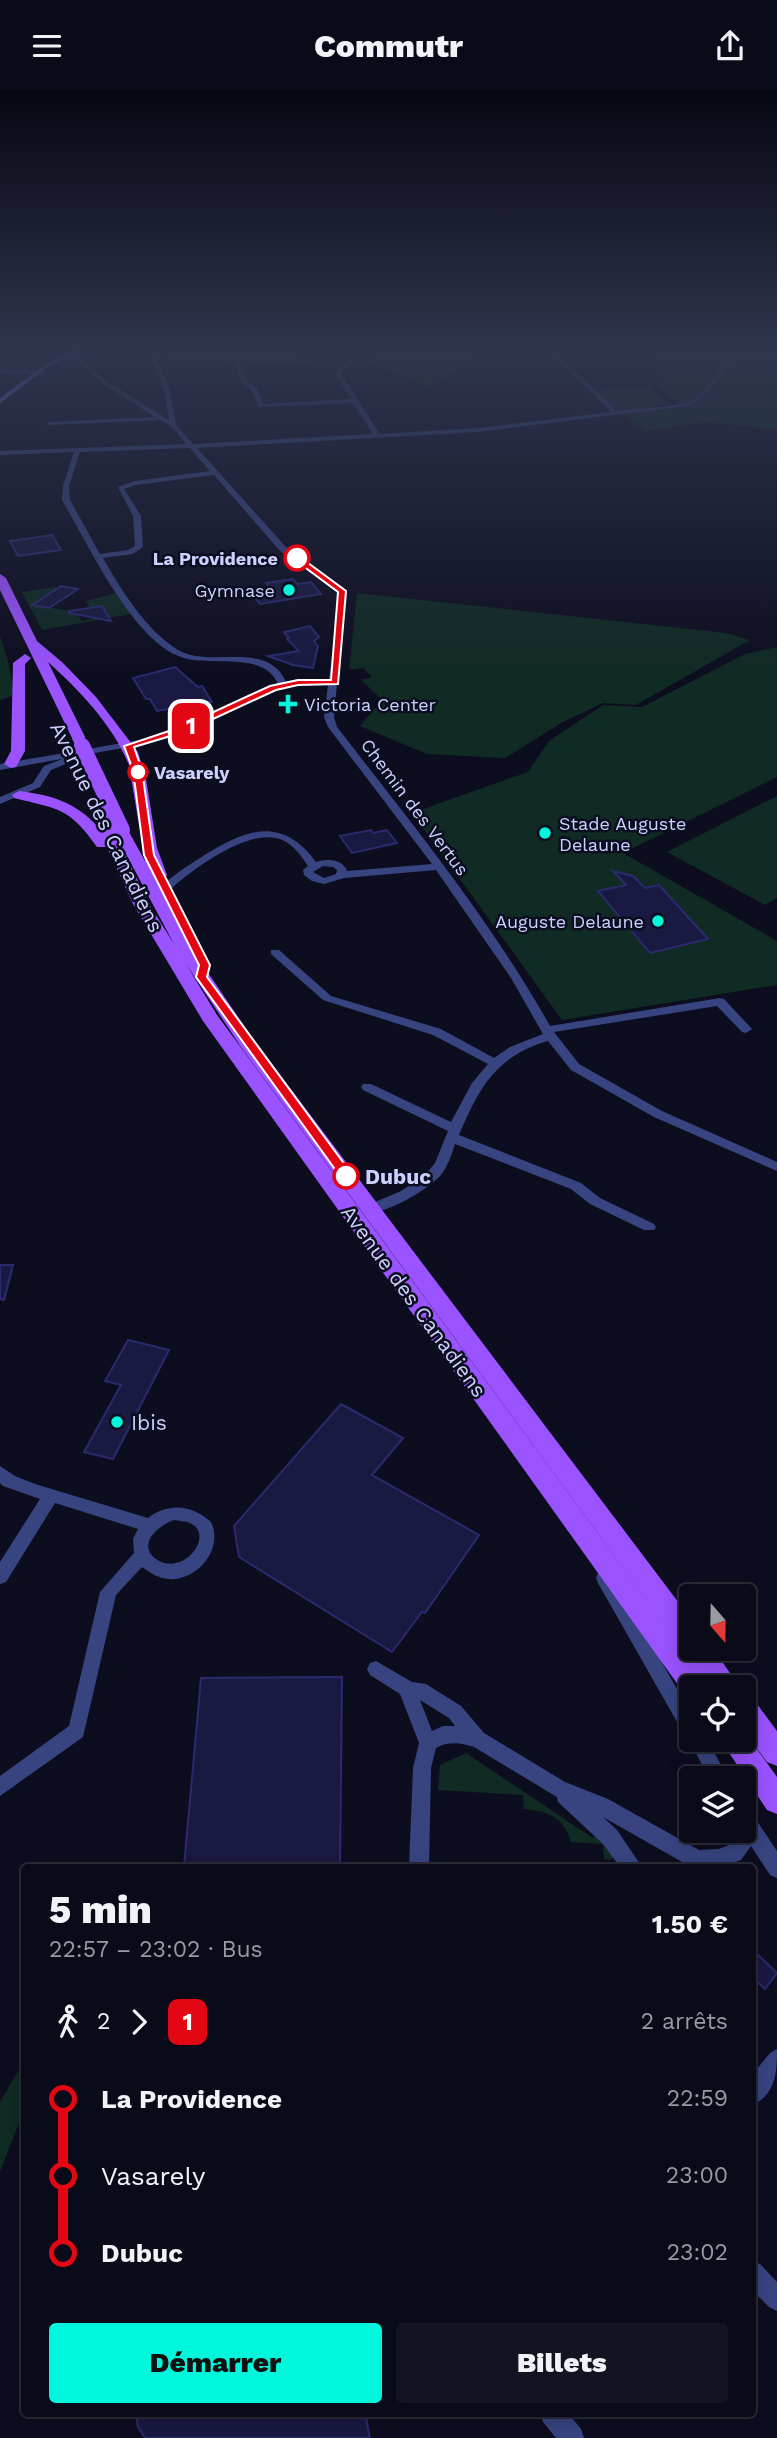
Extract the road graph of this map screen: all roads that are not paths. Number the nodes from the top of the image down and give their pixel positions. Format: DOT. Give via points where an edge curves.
graph roads {
  1 [pos="76,459"];
  2 [pos="201,459"];
  3 [pos="214,473"];
  4 [pos="100,556"];
  5 [pos="0,578"];
  6 [pos="0,605"];
  7 [pos="33,644"];
  8 [pos="25,658"];
  9 [pos="335,682"];
  10 [pos="283,685"];
  11 [pos="71,739"];
  12 [pos="129,746"];
  13 [pos="103,751"];
  14 [pos="10,765"];
  15 [pos="44,773"];
  16 [pos="19,795"];
  17 [pos="0,801"];
  18 [pos="313,865"];
  19 [pos="438,867"];
  20 [pos="341,875"];
  21 [pos="166,888"];
  22 [pos="141,904"];
  23 [pos="275,952"];
  24 [pos="201,977"];
  25 [pos="746,1029"];
  26 [pos="548,1033"];
  27 [pos="493,1062"];
  28 [pos="367,1087"];
  29 [pos="453,1133"];
  30 [pos="777,1167"];
  31 [pos="371,1209"];
  32 [pos="649,1227"];
  33 [pos="0,1473"];
  34 [pos="51,1495"];
  35 [pos="556,1495"];
  36 [pos="149,1525"];
  37 [pos="143,1555"];
  38 [pos="0,1577"];
  39 [pos="679,1623"];
  40 [pos="707,1661"];
  41 [pos="376,1669"];
  42 [pos="686,1675"];
  43 [pos="718,1675"];
  44 [pos="410,1691"];
  45 [pos="679,1709"];
  46 [pos="756,1725"];
  47 [pos="478,1739"];
  48 [pos="428,1742"];
  49 [pos="742,1752"];
  50 [pos="777,1753"];
  51 [pos="0,1787"];
  52 [pos="559,1789"];
  53 [pos="777,1800"];
  54 [pos="756,1837"];
  55 [pos="742,1843"];
  56 [pos="419,1864"];
  57 [pos="630,1864"];
  58 [pos="777,1868"];
  59 [pos="777,2060"];
  60 [pos="756,2089"];
  61 [pos="756,2276"];
  62 [pos="777,2299"];
  63 [pos="555,2417"];
  64 [pos="572,2438"];
  1 -- 4 [label="street" via="66,500"];
  2 -- 3 [label="street, Chemin des Vertus"];
  3 -- 4 [label="street" via="120,488 137,516 139,547"];
  3 -- 9 [label="street, Chemin des Vertus" via="284,549 342,591"];
  4 -- 10 [label="street" via="140,617 174,650 195,658 263,663 275,670"];
  5 -- 7 [label="main road, Avenue des Canadiens"];
  6 -- 8 [label="main road, Avenue des Canadiens"];
  7 -- 11 [label="main road, Avenue des Canadiens"];
  7 -- 12 [label="main road" via="46,652"];
  8 -- 11 [label="main road, Avenue des Canadiens"];
  8 -- 14 [label="main road" via="19,663 18,751"];
  9 -- 10 [label="street"];
  9 -- 19 [label="street, Chemin des Vertus" via="329,717 333,727"];
  10 -- 12 [label="street" via="184,729"];
  11 -- 22 [label="main road, Avenue des Canadiens" via="96,807"];
  11 -- 24 [label="main road, Avenue des Canadiens, bridge"];
  12 -- 13 [label="street"];
  12 -- 21 [label="main road" via="137,770 149,855"];
  13 -- 14 [label="street"];
  13 -- 15 [label="street" via="51,765"];
  14 -- 15 [label="street" via="36,767"];
  15 -- 16 [label="street" via="41,782"];
  16 -- 17 [label="street"];
  16 -- 22 [label="main road" via="54,800 79,814"];
  18 -- 20 [label="street" via="328,860 342,869"];
  18 -- 20 [label="street" via="307,873 314,879"];
  18 -- 21 [label="street" via="290,839 248,835"];
  19 -- 20 [label="street"];
  19 -- 26 [label="street, Chemin des Vertus" via="517,978"];
  21 -- 24 [label="main road" via="204,965"];
  22 -- 35 [label="main road, Avenue des Canadiens" via="209,1017"];
  23 -- 27 [label="street" via="327,998 437,1032"];
  24 -- 31 [label="main road, Avenue des Canadiens"];
  25 -- 26 [label="street" via="720,1002"];
  26 -- 27 [label="street"];
  26 -- 30 [label="street, Chemin des Vertus" via="575,1067 605,1086"];
  27 -- 29 [label="street" via="478,1080"];
  28 -- 29 [label="street"];
  29 -- 31 [label="street" via="437,1171"];
  29 -- 32 [label="street" via="576,1186 595,1201"];
  31 -- 39 [label="main road, Avenue des Canadiens"];
  33 -- 34 [label="street" via="9,1481"];
  34 -- 36 [label="street"];
  34 -- 38 [label="street"];
  35 -- 42 [label="main road, Avenue des Canadiens"];
  35 -- 45 [label="street"];
  36 -- 37 [label="street" via="141,1540"];
  36 -- 37 [label="street" via="164,1515 192,1515 205,1527 208,1543 200,1558 182,1569 162,1570"];
  37 -- 51 [label="street" via="108,1593 76,1731"];
  40 -- 43 [label="main road"];
  41 -- 44 [label="street"];
  44 -- 47 [label="street" via="419,1690 455,1712"];
  44 -- 48 [label="street" via="408,1697"];
  46 -- 50 [label="main road"];
  47 -- 48 [label="street" via="459,1734"];
  47 -- 52 [label="street"];
  48 -- 56 [label="street" via="422,1767"];
  49 -- 53 [label="main road"];
  52 -- 55 [label="street" via="601,1806 697,1860 734,1853"];
  52 -- 57 [label="street" via="610,1837"];
  54 -- 58 [label="street"];
  59 -- 60 [label="street"];
  61 -- 62 [label="street"];
  63 -- 64 [label="street"];
}
